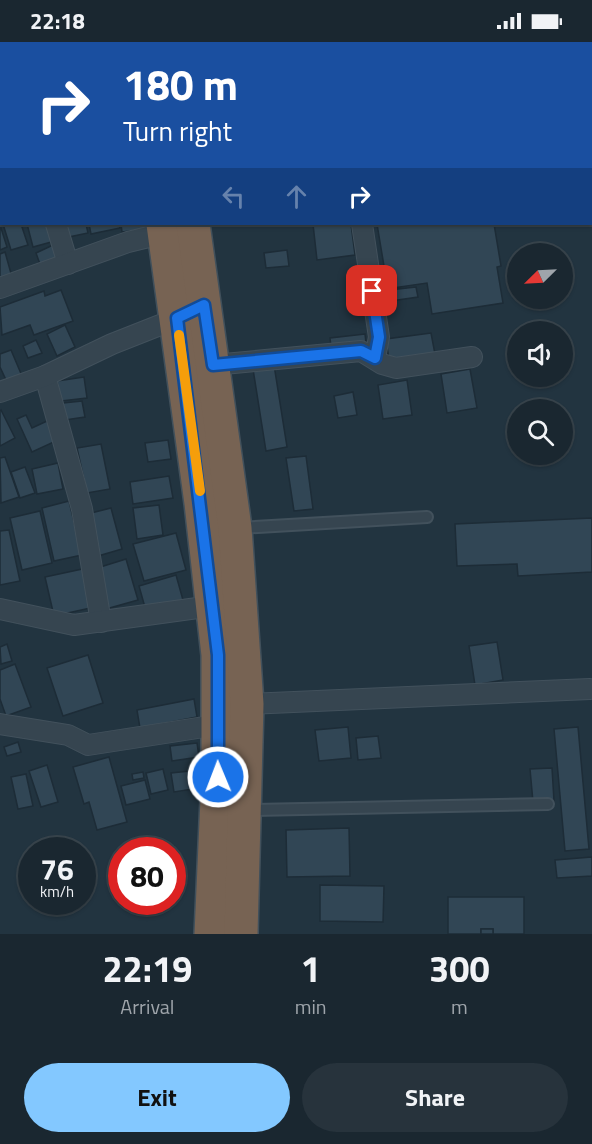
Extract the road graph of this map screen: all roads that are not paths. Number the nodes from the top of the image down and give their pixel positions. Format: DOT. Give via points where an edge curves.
graph roads {
  1 [pos="56,225"];
  2 [pos="362,225"];
  3 [pos="174,227"];
  4 [pos="68,264"];
  5 [pos="0,288"];
  6 [pos="191,312"];
  7 [pos="472,357"];
  8 [pos="375,358"];
  9 [pos="213,365"];
  10 [pos="45,376"];
  11 [pos="0,392"];
  12 [pos="427,517"];
  13 [pos="235,528"];
  14 [pos="212,606"];
  15 [pos="0,609"];
  16 [pos="101,622"];
  17 [pos="590,689"];
  18 [pos="247,704"];
  19 [pos="0,724"];
  20 [pos="217,726"];
  21 [pos="548,804"];
  22 [pos="246,810"];
  23 [pos="211,934"];
  24 [pos="241,934"];
  1 -- 4 [label="street"];
  2 -- 8 [label="street" via="379,337"];
  3 -- 4 [label="street"];
  3 -- 6 [label="highway"];
  4 -- 5 [label="street"];
  6 -- 9 [label="highway"];
  6 -- 10 [label="street"];
  6 -- 14 [label="highway"];
  7 -- 8 [label="street" via="396,368 389,368"];
  8 -- 9 [label="street" via="361,351"];
  9 -- 13 [label="highway"];
  10 -- 11 [label="street"];
  10 -- 16 [label="street" via="82,509"];
  12 -- 13 [label="lane"];
  13 -- 18 [label="highway"];
  14 -- 16 [label="street"];
  14 -- 20 [label="highway" via="218,655"];
  15 -- 16 [label="street" via="64,625"];
  17 -- 18 [label="street"];
  18 -- 22 [label="highway"];
  19 -- 20 [label="street" via="68,735 88,745"];
  20 -- 23 [label="highway"];
  21 -- 22 [label="lane"];
  22 -- 24 [label="highway"];
}
